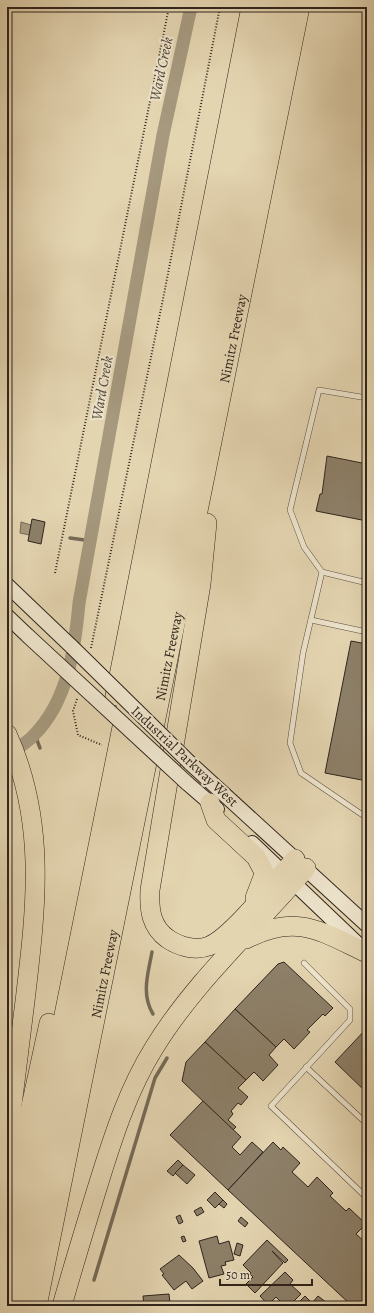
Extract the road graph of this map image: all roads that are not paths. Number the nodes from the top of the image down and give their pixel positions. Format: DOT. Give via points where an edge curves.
graph roads {
  1 [pos="251,7"];
  2 [pos="267,7"];
  3 [pos="285,7"];
  4 [pos="300,7"];
  5 [pos="367,398"];
  6 [pos="214,436"];
  7 [pos="322,572"];
  8 [pos="367,583"];
  9 [pos="7,585"];
  10 [pos="7,616"];
  11 [pos="311,620"];
  12 [pos="367,632"];
  13 [pos="7,734"];
  14 [pos="210,803"];
  15 [pos="367,818"];
  16 [pos="295,870"];
  17 [pos="250,909"];
  18 [pos="367,925"];
  19 [pos="240,943"];
  20 [pos="367,953"];
  21 [pos="304,963"];
  22 [pos="306,1068"];
  23 [pos="367,1124"];
  24 [pos="7,1146"];
  25 [pos="367,1198"];
  26 [pos="7,1217"];
  27 [pos="7,1298"];
  28 [pos="23,1306"];
  29 [pos="37,1306"];
  30 [pos="62,1306"];
  1 -- 26 [label="highway" via="52,1010"];
  2 -- 27 [label="highway"];
  3 -- 28 [label="highway"];
  4 -- 6 [label="highway, Nimitz Freeway"];
  5 -- 7 [label="lane" via="319,390 290,510 304,547"];
  6 -- 17 [label="highway" via="201,584 150,902 154,923 160,932 179,945 190,948 206,947 219,940"];
  6 -- 29 [label="highway, Nimitz Freeway"];
  7 -- 8 [label="lane"];
  7 -- 11 [label="lane"];
  9 -- 16 [label="main road, Industrial Parkway West, bridge" via="190,763"];
  10 -- 14 [label="main road, Industrial Parkway West, bridge"];
  11 -- 12 [label="lane"];
  11 -- 15 [label="lane" via="303,653 290,743 301,773"];
  13 -- 24 [label="highway" via="20,769 31,817 37,888"];
  14 -- 16 [label="main road, Industrial Parkway West"];
  14 -- 17 [label="highway" via="216,820 256,857 264,872"];
  16 -- 17 [label="highway"];
  16 -- 18 [label="main road, Industrial Parkway West"];
  16 -- 19 [label="highway"];
  16 -- 20 [label="main road, Industrial Parkway West"];
  19 -- 20 [label="highway" via="275,927 304,926"];
  19 -- 30 [label="highway" via="168,1025 133,1086 106,1162"];
  21 -- 22 [label="lane" via="350,1009 350,1020"];
  22 -- 23 [label="lane"];
  22 -- 25 [label="lane" via="272,1106"];
}
